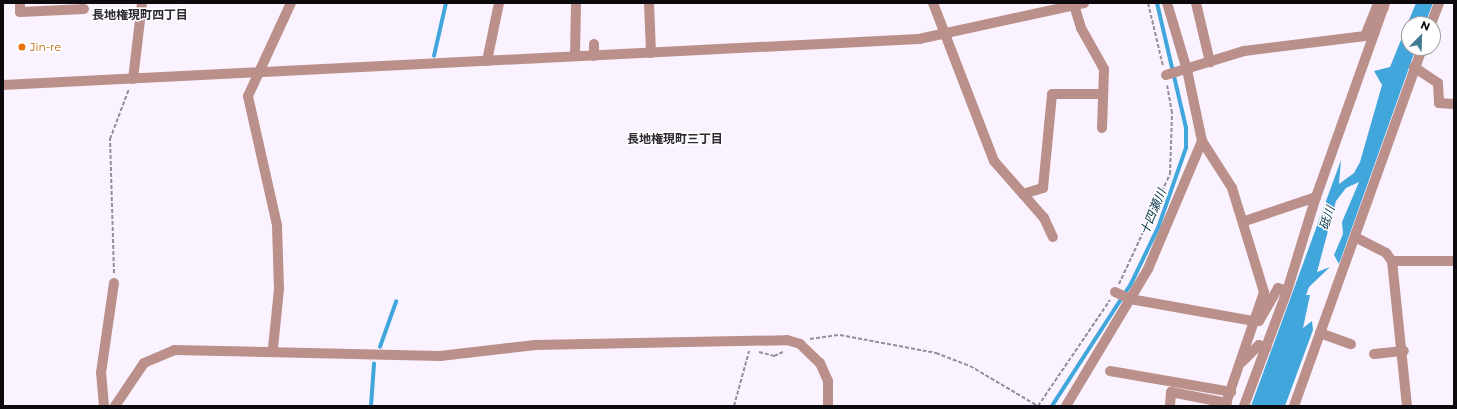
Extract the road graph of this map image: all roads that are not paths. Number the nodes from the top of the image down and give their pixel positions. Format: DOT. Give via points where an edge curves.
graph roads {
  1 [pos="20,3"];
  2 [pos="142,3"];
  3 [pos="291,3"];
  4 [pos="499,3"];
  5 [pos="576,3"];
  6 [pos="650,3"];
  7 [pos="933,3"];
  8 [pos="1167,3"];
  9 [pos="1196,3"];
  10 [pos="1439,3"];
  11 [pos="1079,4"];
  12 [pos="1385,5"];
  13 [pos="84,9"];
  14 [pos="1434,16"];
  15 [pos="944,36"];
  16 [pos="594,44"];
  17 [pos="651,53"];
  18 [pos="576,56"];
  19 [pos="594,56"];
  20 [pos="1419,56"];
  21 [pos="487,60"];
  22 [pos="1210,62"];
  23 [pos="1414,67"];
  24 [pos="1186,70"];
  25 [pos="258,74"];
  26 [pos="1167,75"];
  27 [pos="133,79"];
  28 [pos="3,86"];
  29 [pos="1103,94"];
  30 [pos="1454,104"];
  31 [pos="1102,128"];
  32 [pos="1202,141"];
  33 [pos="1023,194"];
  34 [pos="1316,197"];
  35 [pos="1245,221"];
  36 [pos="1053,237"];
  37 [pos="1355,237"];
  38 [pos="1454,260"];
  39 [pos="1392,261"];
  40 [pos="114,282"];
  41 [pos="1287,291"];
  42 [pos="1116,292"];
  43 [pos="1129,298"];
  44 [pos="1254,321"];
  45 [pos="1320,333"];
  46 [pos="1351,344"];
  47 [pos="274,348"];
  48 [pos="1266,348"];
  49 [pos="1404,351"];
  50 [pos="1374,354"];
  51 [pos="1242,362"];
  52 [pos="1110,371"];
  53 [pos="1230,392"];
  54 [pos="1226,404"];
  55 [pos="104,406"];
  56 [pos="115,406"];
  57 [pos="828,406"];
  58 [pos="1066,406"];
  59 [pos="1170,406"];
  60 [pos="1244,406"];
  61 [pos="1294,406"];
  62 [pos="1407,406"];
  1 -- 13 [label="street" via="20,12"];
  2 -- 27 [label="street"];
  3 -- 25 [label="street"];
  4 -- 21 [label="street"];
  5 -- 18 [label="street"];
  6 -- 17 [label="street"];
  7 -- 15 [label="street"];
  8 -- 24 [label="street"];
  9 -- 22 [label="street"];
  10 -- 14 [label="street"];
  11 -- 15 [label="street"];
  11 -- 29 [label="street" via="1081,28 1104,69"];
  12 -- 22 [label="street" via="1377,6 1365,36 1244,51"];
  12 -- 34 [label="street"];
  15 -- 17 [label="street"];
  15 -- 33 [label="street" via="994,161"];
  16 -- 19 [label="street"];
  17 -- 19 [label="street"];
  18 -- 19 [label="street"];
  18 -- 21 [label="street"];
  20 -- 23 [label="street"];
  21 -- 25 [label="street"];
  22 -- 24 [label="street"];
  23 -- 30 [label="street" via="1438,84 1439,103"];
  23 -- 37 [label="street"];
  24 -- 26 [label="street"];
  24 -- 32 [label="street"];
  25 -- 27 [label="street"];
  25 -- 47 [label="street" via="248,96 277,225 279,288"];
  27 -- 28 [label="street"];
  29 -- 31 [label="street"];
  29 -- 33 [label="street" via="1052,94 1043,188"];
  32 -- 35 [label="street" via="1232,188"];
  32 -- 43 [label="street" via="1176,208"];
  33 -- 36 [label="street" via="1044,218"];
  34 -- 35 [label="street"];
  34 -- 41 [label="street"];
  35 -- 44 [label="street" via="1264,292"];
  37 -- 39 [label="street" via="1386,253"];
  37 -- 45 [label="street"];
  38 -- 39 [label="street"];
  39 -- 49 [label="street"];
  40 -- 55 [label="street" via="101,373"];
  41 -- 44 [label="street" via="1278,288 1259,320"];
  41 -- 48 [label="street"];
  42 -- 43 [label="street"];
  43 -- 44 [label="street"];
  43 -- 58 [label="street"];
  44 -- 51 [label="street"];
  45 -- 46 [label="street"];
  45 -- 61 [label="street"];
  48 -- 51 [label="street" via="1259,345"];
  48 -- 60 [label="street"];
  49 -- 50 [label="street"];
  49 -- 62 [label="street"];
  51 -- 53 [label="street"];
  52 -- 53 [label="street"];
  53 -- 54 [label="street"];
  54 -- 59 [label="street" via="1171,392"];
  56 -- 57 [label="street" via="144,363 174,350 440,356 535,345 751,346 787,340 800,344 815,356 825,371"];
}
